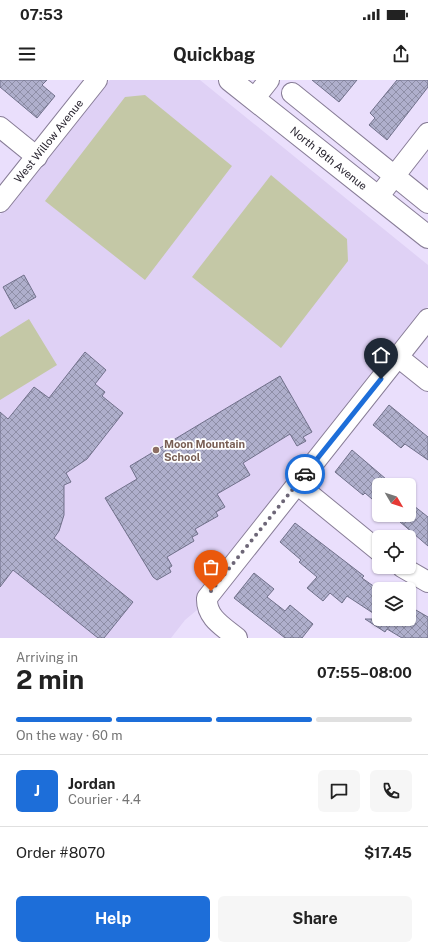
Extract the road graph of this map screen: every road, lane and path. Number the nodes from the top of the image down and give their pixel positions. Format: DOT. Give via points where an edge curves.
graph roads {
  1 [pos="98,80"];
  2 [pos="230,80"];
  3 [pos="269,80"];
  4 [pos="292,93"];
  5 [pos="254,99"];
  6 [pos="0,127"];
  7 [pos="428,133"];
  8 [pos="37,157"];
  9 [pos="394,176"];
  10 [pos="378,197"];
  11 [pos="0,202"];
  12 [pos="428,203"];
  13 [pos="428,237"];
  14 [pos="428,319"];
  15 [pos="398,357"];
  16 [pos="428,381"];
  17 [pos="297,484"];
  18 [pos="372,545"];
  19 [pos="414,574"];
  20 [pos="428,582"];
  21 [pos="237,638"];
  1 -- 8 [label="street, West Willow Avenue"];
  2 -- 5 [label="main road, North 19th Avenue"];
  3 -- 5 [label="street"];
  4 -- 9 [label="street"];
  5 -- 10 [label="main road, North 19th Avenue"];
  6 -- 8 [label="street"];
  7 -- 9 [label="street"];
  8 -- 11 [label="street, West Willow Avenue"];
  9 -- 10 [label="street"];
  9 -- 12 [label="street"];
  10 -- 13 [label="main road, North 19th Avenue"];
  14 -- 15 [label="street"];
  15 -- 16 [label="street"];
  15 -- 17 [label="street"];
  17 -- 18 [label="street"];
  17 -- 21 [label="street" via="207,598 212,618"];
  19 -- 20 [label="street"];
}
